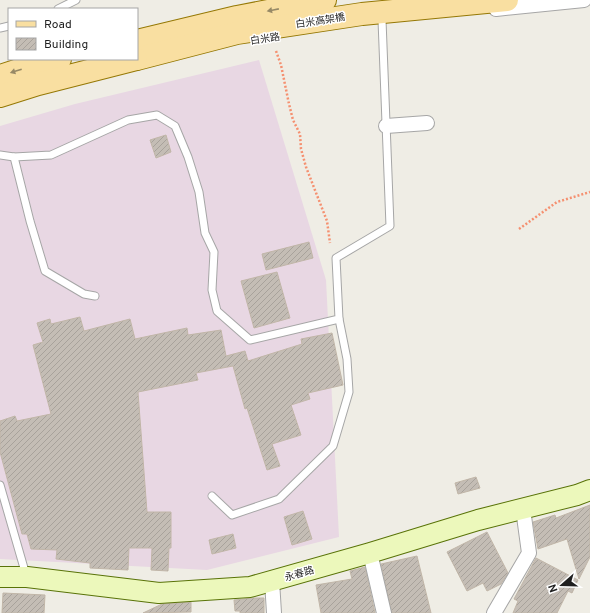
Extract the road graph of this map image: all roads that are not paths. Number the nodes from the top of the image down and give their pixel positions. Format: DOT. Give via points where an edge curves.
graph roads {
  1 [pos="76,0"];
  2 [pos="325,0"];
  3 [pos="507,0"];
  4 [pos="584,0"];
  5 [pos="60,8"];
  6 [pos="382,20"];
  7 [pos="138,41"];
  8 [pos="138,58"];
  9 [pos="56,60"];
  10 [pos="132,60"];
  11 [pos="0,76"];
  12 [pos="0,96"];
  13 [pos="0,104"];
  14 [pos="427,123"];
  15 [pos="386,126"];
  16 [pos="0,155"];
  17 [pos="14,157"];
  18 [pos="95,296"];
  19 [pos="339,319"];
  20 [pos="0,485"];
  21 [pos="590,490"];
  22 [pos="212,496"];
  23 [pos="523,509"];
  24 [pos="370,553"];
  25 [pos="0,577"];
  26 [pos="27,577"];
  27 [pos="272,581"];
  28 [pos="274,613"];
  29 [pos="384,613"];
  30 [pos="494,613"];
  1 -- 5 [label="lane"];
  2 -- 7 [label="main road, 白米高架橋, one-way" via="237,17"];
  3 -- 8 [label="main road, 白米高架橋" via="362,14 237,33"];
  4 -- 6 [label="street, 白米路"];
  6 -- 13 [label="street, 白米路" via="240,42"];
  6 -- 15 [label="lane"];
  9 -- 11 [label="main road, one-way"];
  10 -- 12 [label="main road, 白米高架橋"];
  14 -- 15 [label="street"];
  15 -- 19 [label="lane" via="390,226 336,258"];
  16 -- 17 [label="lane"];
  17 -- 18 [label="lane" via="45,271 84,294"];
  17 -- 19 [label="lane" via="51,155 128,120 157,115 175,126 197,185 205,233 214,252 212,290 217,311 250,340"];
  19 -- 22 [label="lane" via="347,359 349,392 333,446 279,499 232,515"];
  20 -- 26 [label="lane"];
  21 -- 23 [label="street, 永春路"];
  23 -- 24 [label="street, 永春路"];
  23 -- 30 [label="street" via="529,554"];
  24 -- 27 [label="street, 永春路"];
  24 -- 29 [label="street"];
  25 -- 26 [label="street, 永春路"];
  26 -- 27 [label="street, 永春路" via="159,593 250,587"];
  27 -- 28 [label="street"];
}
